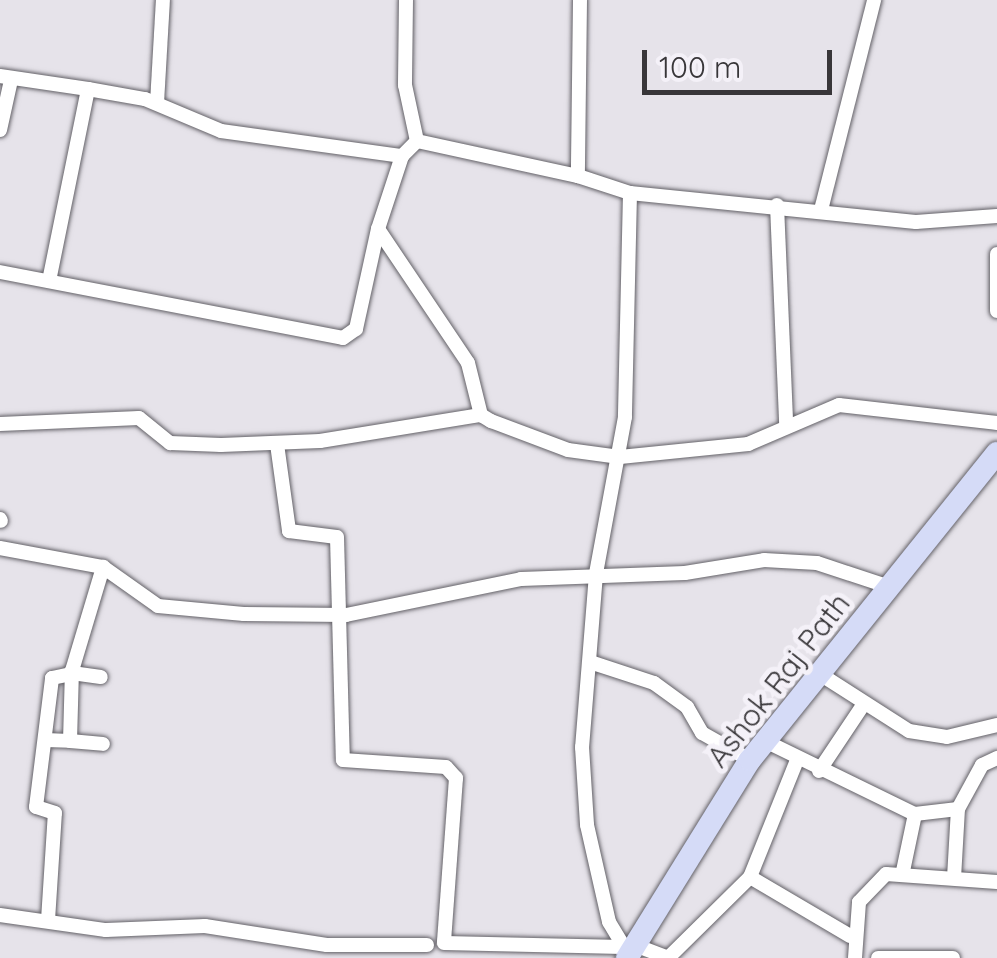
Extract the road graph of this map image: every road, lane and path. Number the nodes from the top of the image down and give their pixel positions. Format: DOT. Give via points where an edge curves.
graph roads {
  1 [pos="163,0"];
  2 [pos="406,0"];
  3 [pos="580,0"];
  4 [pos="874,0"];
  5 [pos="6,78"];
  6 [pos="88,89"];
  7 [pos="157,103"];
  8 [pos="0,130"];
  9 [pos="416,142"];
  10 [pos="402,156"];
  11 [pos="578,176"];
  12 [pos="630,193"];
  13 [pos="777,205"];
  14 [pos="821,210"];
  15 [pos="997,216"];
  16 [pos="378,229"];
  17 [pos="997,254"];
  18 [pos="0,272"];
  19 [pos="48,280"];
  20 [pos="997,310"];
  21 [pos="481,415"];
  22 [pos="997,423"];
  23 [pos="0,424"];
  24 [pos="786,424"];
  25 [pos="277,444"];
  26 [pos="997,454"];
  27 [pos="620,457"];
  28 [pos="0,548"];
  29 [pos="103,567"];
  30 [pos="596,574"];
  31 [pos="890,586"];
  32 [pos="346,615"];
  33 [pos="590,662"];
  34 [pos="72,671"];
  35 [pos="820,674"];
  36 [pos="100,677"];
  37 [pos="863,705"];
  38 [pos="997,725"];
  39 [pos="45,740"];
  40 [pos="70,741"];
  41 [pos="765,741"];
  42 [pos="103,744"];
  43 [pos="997,758"];
  44 [pos="750,760"];
  45 [pos="797,760"];
  46 [pos="819,771"];
  47 [pos="958,809"];
  48 [pos="915,814"];
  49 [pos="903,871"];
  50 [pos="750,877"];
  51 [pos="954,878"];
  52 [pos="997,882"];
  53 [pos="0,914"];
  54 [pos="48,920"];
  55 [pos="850,936"];
  56 [pos="444,943"];
  57 [pos="628,951"];
  58 [pos="426,952"];
  59 [pos="669,958"];
  60 [pos="854,958"];
  61 [pos="878,958"];
  62 [pos="953,958"];
  1 -- 7 [label="street"];
  2 -- 9 [label="street" via="405,85"];
  3 -- 11 [label="street"];
  4 -- 14 [label="street"];
  5 -- 6 [label="street"];
  5 -- 8 [label="street"];
  6 -- 7 [label="street"];
  6 -- 19 [label="street"];
  7 -- 10 [label="street" via="221,131"];
  9 -- 10 [label="street"];
  9 -- 11 [label="street"];
  10 -- 16 [label="street"];
  11 -- 12 [label="street"];
  12 -- 13 [label="street"];
  12 -- 27 [label="street"];
  13 -- 14 [label="street"];
  13 -- 24 [label="street"];
  14 -- 15 [label="street" via="916,222"];
  16 -- 19 [label="street" via="356,329 343,338"];
  16 -- 21 [label="street" via="468,362"];
  17 -- 20 [label="street"];
  18 -- 19 [label="street"];
  21 -- 25 [label="street"];
  21 -- 27 [label="street" via="568,450"];
  22 -- 24 [label="street" via="848,405"];
  23 -- 25 [label="street" via="129,417 170,442"];
  24 -- 27 [label="street" via="729,448"];
  25 -- 32 [label="street" via="288,531 337,537"];
  26 -- 31 [label="main road, Ashok Raj Path"];
  27 -- 30 [label="street"];
  28 -- 29 [label="street"];
  29 -- 32 [label="street" via="169,609"];
  29 -- 34 [label="street"];
  30 -- 31 [label="street" via="796,560"];
  30 -- 32 [label="street"];
  30 -- 33 [label="street"];
  31 -- 35 [label="main road, Ashok Raj Path"];
  32 -- 56 [label="street" via="342,760 446,767 456,778"];
  33 -- 44 [label="street" via="654,684 687,707 702,733"];
  33 -- 57 [label="street" via="587,825"];
  34 -- 36 [label="street"];
  34 -- 39 [label="street" via="52,678"];
  34 -- 40 [label="street"];
  35 -- 37 [label="street"];
  35 -- 41 [label="main road, Ashok Raj Path"];
  37 -- 38 [label="street" via="931,736"];
  37 -- 46 [label="street"];
  39 -- 40 [label="street"];
  39 -- 54 [label="street" via="36,808 55,813"];
  40 -- 42 [label="street"];
  41 -- 44 [label="main road, Ashok Raj Path"];
  41 -- 45 [label="street"];
  43 -- 47 [label="street" via="982,765"];
  44 -- 57 [label="main road, Ashok Raj Path"];
  45 -- 46 [label="street"];
  45 -- 50 [label="street"];
  46 -- 48 [label="street"];
  47 -- 48 [label="street"];
  47 -- 51 [label="street"];
  48 -- 49 [label="street"];
  49 -- 51 [label="street"];
  49 -- 55 [label="street" via="870,885"];
  50 -- 55 [label="street"];
  50 -- 59 [label="street"];
  51 -- 52 [label="street"];
  53 -- 54 [label="street"];
  54 -- 58 [label="street"];
  55 -- 60 [label="street"];
  56 -- 57 [label="street"];
  56 -- 58 [label="street"];
  57 -- 59 [label="street"];
  61 -- 62 [label="street"];
}
